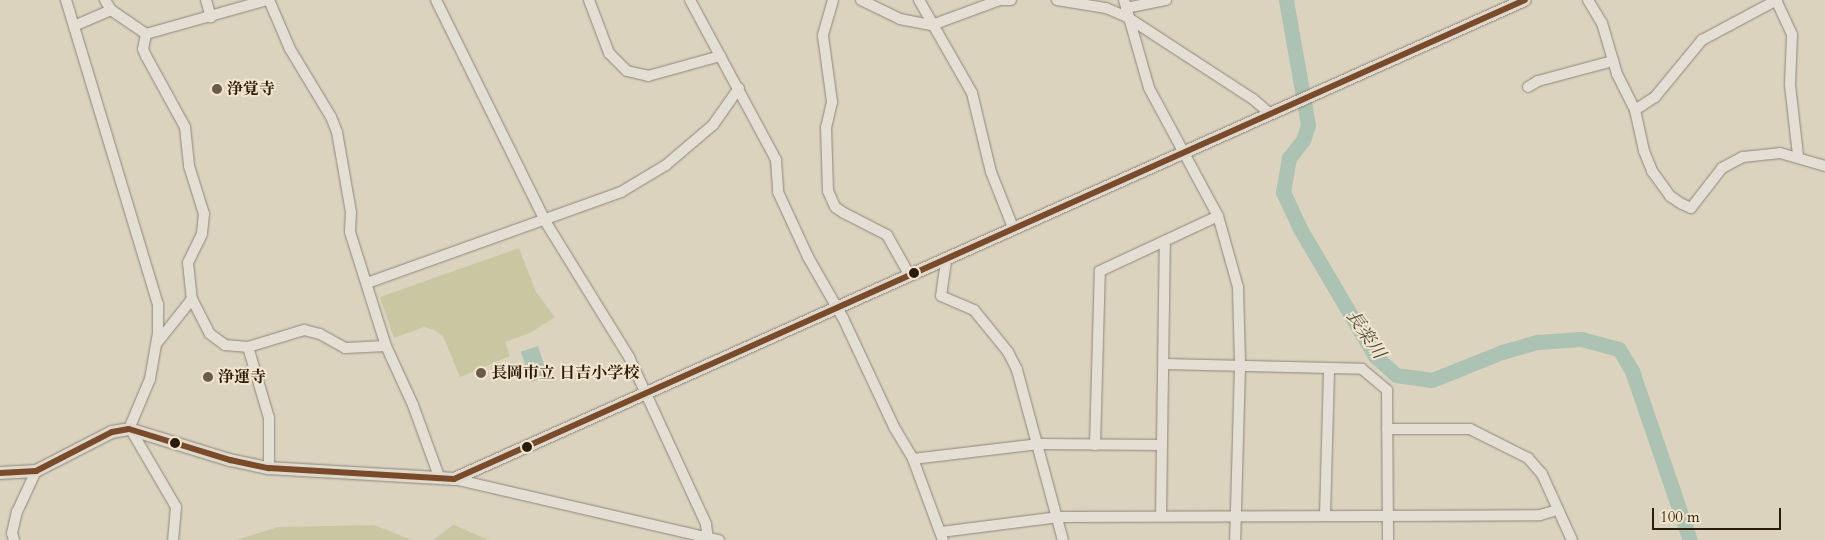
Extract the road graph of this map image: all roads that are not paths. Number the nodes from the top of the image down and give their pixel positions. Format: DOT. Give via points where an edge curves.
graph roads {
  1 [pos="66,0"];
  2 [pos="105,0"];
  3 [pos="206,0"];
  4 [pos="268,0"];
  5 [pos="436,0"];
  6 [pos="589,0"];
  7 [pos="690,0"];
  8 [pos="833,0"];
  9 [pos="862,0"];
  10 [pos="919,0"];
  11 [pos="1011,0"];
  12 [pos="1057,0"];
  13 [pos="1166,0"];
  14 [pos="1525,0"];
  15 [pos="1588,0"];
  16 [pos="1777,0"];
  17 [pos="1126,8"];
  18 [pos="111,10"];
  19 [pos="211,17"];
  20 [pos="932,25"];
  21 [pos="74,26"];
  22 [pos="146,34"];
  23 [pos="720,56"];
  24 [pos="1613,61"];
  25 [pos="1528,87"];
  26 [pos="739,88"];
  27 [pos="1635,110"];
  28 [pos="1270,114"];
  29 [pos="1182,152"];
  30 [pos="1798,155"];
  31 [pos="1825,166"];
  32 [pos="1218,216"];
  33 [pos="545,221"];
  34 [pos="1014,230"];
  35 [pos="1165,241"];
  36 [pos="946,261"];
  37 [pos="910,276"];
  38 [pos="367,283"];
  39 [pos="192,299"];
  40 [pos="838,310"];
  41 [pos="157,343"];
  42 [pos="386,346"];
  43 [pos="248,347"];
  44 [pos="1164,364"];
  45 [pos="1240,366"];
  46 [pos="1329,369"];
  47 [pos="648,394"];
  48 [pos="130,429"];
  49 [pos="1387,429"];
  50 [pos="1039,444"];
  51 [pos="1095,445"];
  52 [pos="1162,445"];
  53 [pos="913,459"];
  54 [pos="269,468"];
  55 [pos="36,471"];
  56 [pos="0,473"];
  57 [pos="440,479"];
  58 [pos="454,479"];
  59 [pos="1558,510"];
  60 [pos="1325,515"];
  61 [pos="1387,515"];
  62 [pos="1162,516"];
  63 [pos="1236,516"];
  64 [pos="1059,517"];
  65 [pos="942,536"];
  66 [pos="708,539"];
  67 [pos="14,540"];
  68 [pos="173,540"];
  69 [pos="719,540"];
  70 [pos="1063,540"];
  71 [pos="1235,540"];
  72 [pos="1388,540"];
  73 [pos="1572,540"];
  1 -- 21 [label="street"];
  2 -- 18 [label="street"];
  3 -- 19 [label="street"];
  4 -- 19 [label="street"];
  4 -- 38 [label="street" via="290,49 331,117 351,212 350,232"];
  5 -- 33 [label="street"];
  6 -- 23 [label="street" via="609,54 627,71 648,76"];
  7 -- 23 [label="street"];
  8 -- 37 [label="street" via="823,36 832,102 826,127 828,191 835,207 887,234"];
  9 -- 20 [label="street" via="900,19"];
  10 -- 20 [label="street"];
  11 -- 20 [label="street" via="1000,0"];
  12 -- 17 [label="street"];
  13 -- 17 [label="street"];
  14 -- 28 [label="main road"];
  15 -- 24 [label="street" via="1602,23"];
  16 -- 27 [label="street" via="1702,40 1655,97"];
  16 -- 30 [label="street" via="1792,35 1790,85"];
  17 -- 28 [label="street"];
  17 -- 29 [label="street" via="1149,88"];
  18 -- 21 [label="street"];
  18 -- 22 [label="street"];
  19 -- 22 [label="street"];
  20 -- 34 [label="street" via="972,93 991,172"];
  21 -- 41 [label="street" via="158,304"];
  22 -- 39 [label="street" via="143,48 146,56 184,127 189,166 204,214 202,234 188,264"];
  23 -- 26 [label="street"];
  24 -- 25 [label="street"];
  24 -- 27 [label="street"];
  26 -- 33 [label="street" via="713,125 666,165 621,192"];
  26 -- 40 [label="street" via="776,160 778,192 808,257"];
  27 -- 30 [label="street" via="1652,171 1670,196 1690,208 1722,168 1733,161 1780,152"];
  28 -- 29 [label="main road"];
  29 -- 32 [label="street"];
  29 -- 34 [label="main road"];
  30 -- 31 [label="street"];
  32 -- 35 [label="street"];
  32 -- 45 [label="street" via="1238,287"];
  33 -- 38 [label="street"];
  33 -- 47 [label="street" via="630,357"];
  34 -- 36 [label="main road"];
  35 -- 44 [label="street"];
  35 -- 51 [label="street" via="1100,271"];
  36 -- 37 [label="main road"];
  36 -- 50 [label="street" via="941,296 974,310 1008,352 1017,370"];
  37 -- 40 [label="main road"];
  38 -- 42 [label="street"];
  39 -- 41 [label="street"];
  39 -- 43 [label="street" via="216,341"];
  40 -- 47 [label="main road"];
  40 -- 53 [label="street" via="894,427"];
  41 -- 48 [label="street" via="150,379"];
  42 -- 43 [label="street" via="345,348 320,334 304,330"];
  42 -- 57 [label="street" via="413,405"];
  43 -- 54 [label="street" via="269,418"];
  44 -- 45 [label="street"];
  44 -- 52 [label="street"];
  45 -- 46 [label="street"];
  45 -- 63 [label="street"];
  46 -- 49 [label="street" via="1362,369 1387,390"];
  46 -- 60 [label="street"];
  47 -- 58 [label="main road"];
  47 -- 66 [label="street" via="706,524"];
  48 -- 54 [label="main road" via="230,460"];
  48 -- 55 [label="main road" via="112,432"];
  48 -- 68 [label="street" via="176,507"];
  49 -- 59 [label="street" via="1470,429 1537,464"];
  49 -- 61 [label="street"];
  50 -- 51 [label="street"];
  50 -- 53 [label="street"];
  50 -- 64 [label="street"];
  51 -- 52 [label="street"];
  52 -- 62 [label="street"];
  53 -- 65 [label="street"];
  54 -- 57 [label="main road"];
  55 -- 56 [label="main road"];
  55 -- 67 [label="street" via="19,506 12,533"];
  57 -- 58 [label="main road"];
  58 -- 66 [label="street"];
  59 -- 61 [label="street" via="1540,515"];
  59 -- 73 [label="street"];
  60 -- 61 [label="street"];
  60 -- 63 [label="street"];
  61 -- 72 [label="street"];
  62 -- 63 [label="street"];
  62 -- 64 [label="street"];
  63 -- 71 [label="street"];
  64 -- 65 [label="street"];
  64 -- 70 [label="street"];
  66 -- 69 [label="street"];
}
